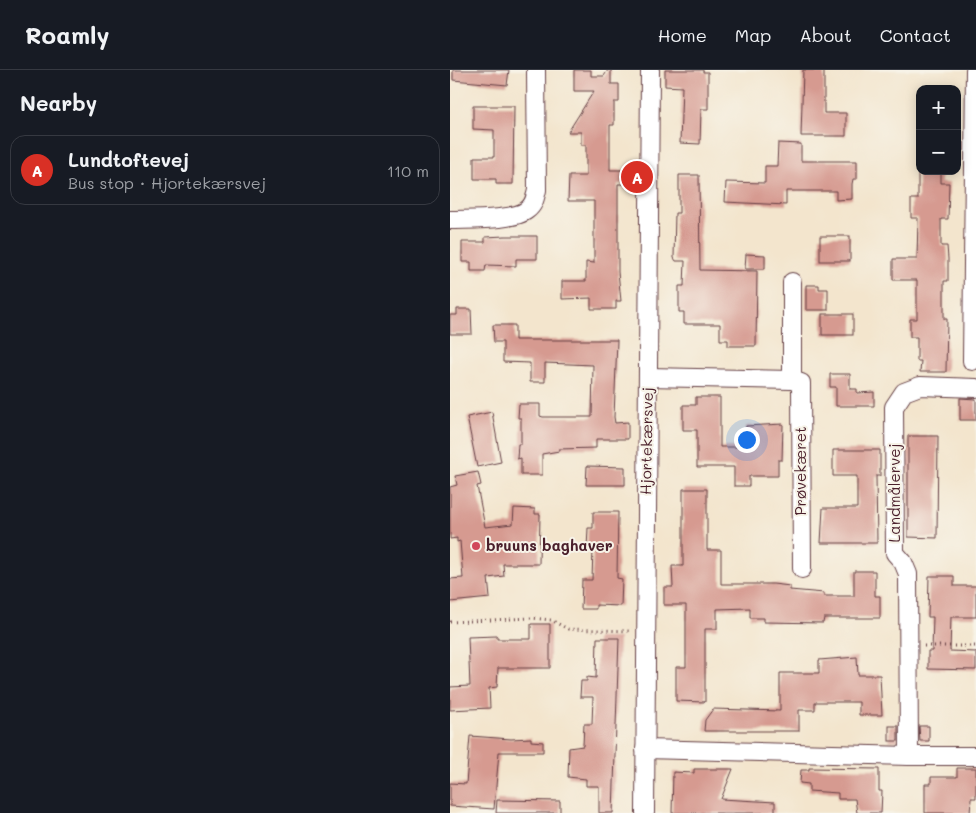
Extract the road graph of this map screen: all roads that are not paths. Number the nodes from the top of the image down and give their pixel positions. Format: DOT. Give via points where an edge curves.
graph roads {
  1 [pos="536,70"];
  2 [pos="650,70"];
  3 [pos="975,70"];
  4 [pos="450,220"];
  5 [pos="792,282"];
  6 [pos="972,361"];
  7 [pos="648,377"];
  8 [pos="792,380"];
  9 [pos="976,388"];
  10 [pos="802,569"];
  11 [pos="645,749"];
  12 [pos="909,756"];
  13 [pos="976,756"];
  14 [pos="645,813"];
  1 -- 4 [label="street" via="537,190 534,202 526,211 516,215"];
  2 -- 7 [label="street, Hjortekærsvej"];
  3 -- 6 [label="street"];
  5 -- 8 [label="street, Prøvekæret"];
  7 -- 8 [label="street"];
  7 -- 11 [label="street, Hjortekærsvej"];
  8 -- 10 [label="street, Prøvekæret" via="801,383"];
  9 -- 12 [label="street, Landmålervej" via="920,386 904,392 894,407 895,553 908,574"];
  11 -- 12 [label="street"];
  11 -- 14 [label="street, Hjortekærsvej"];
  12 -- 13 [label="street"];
}
